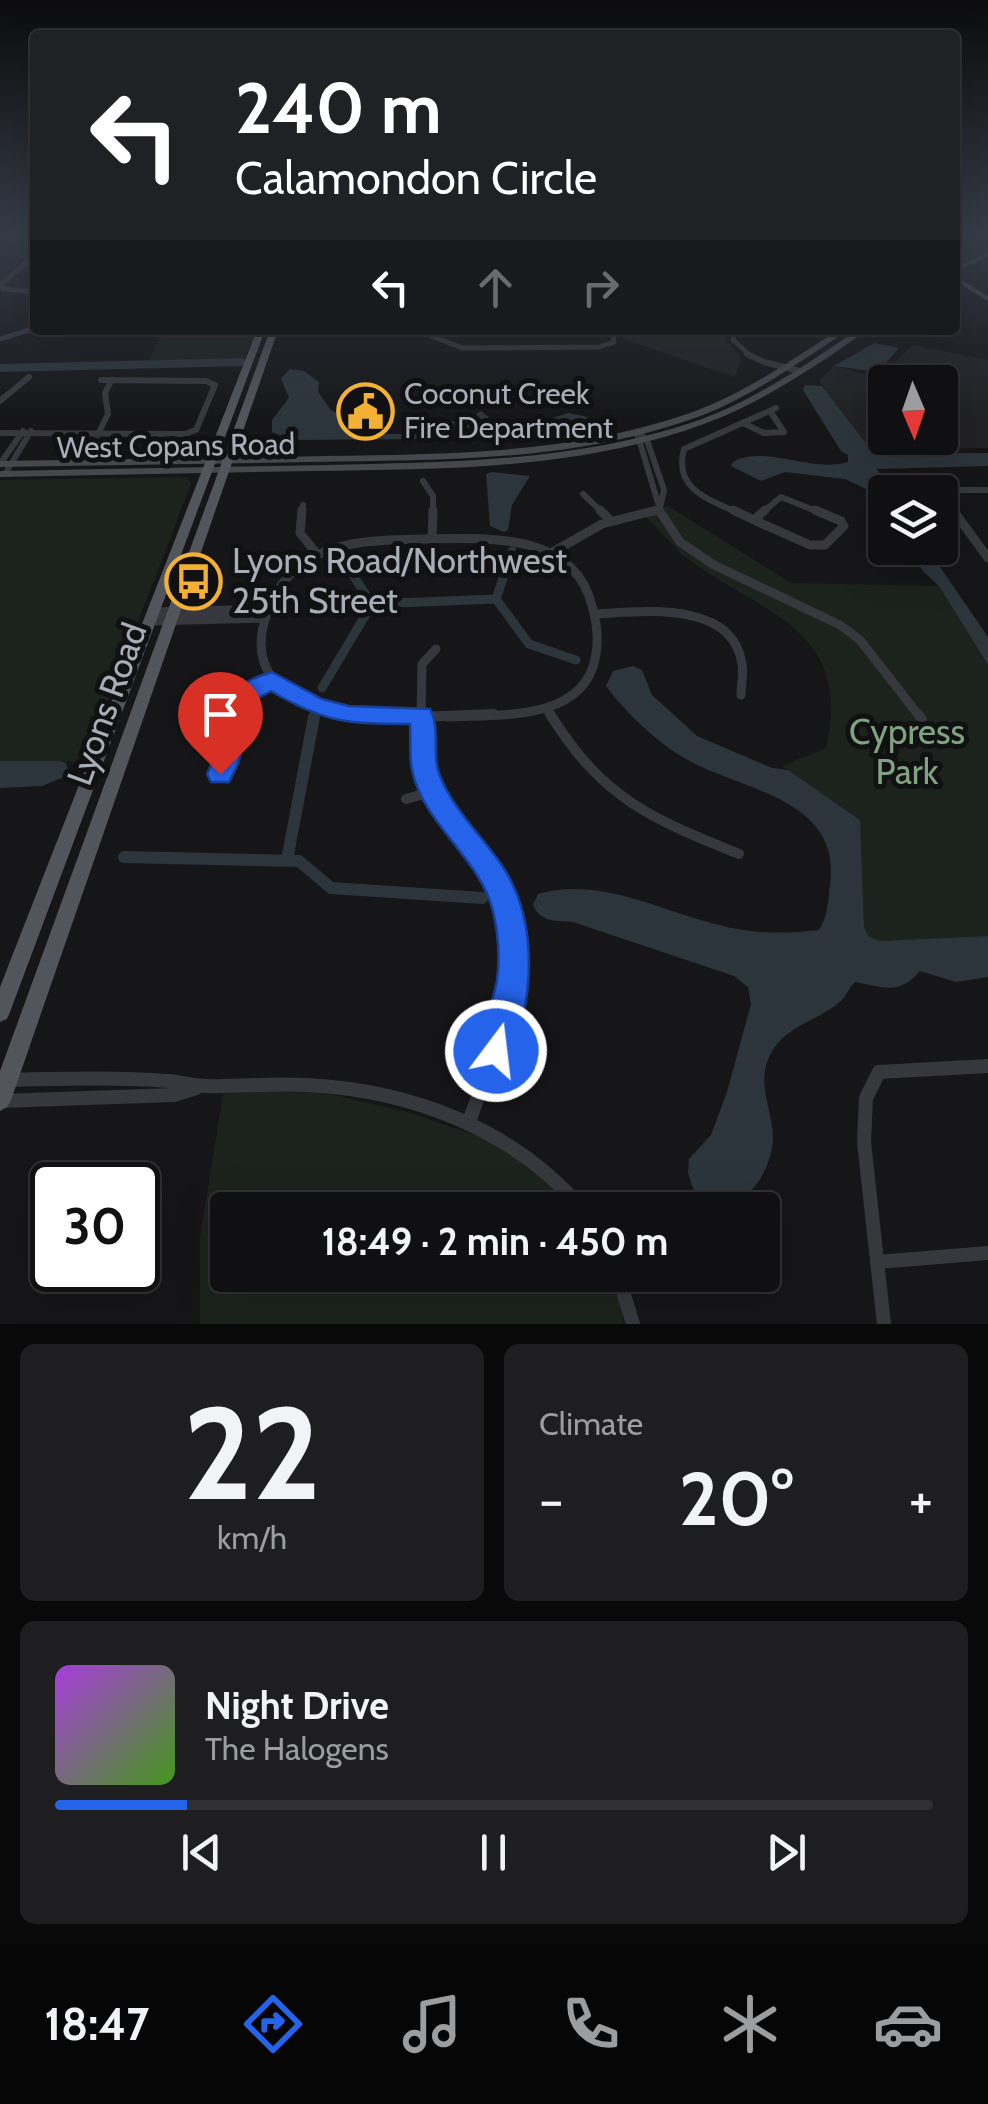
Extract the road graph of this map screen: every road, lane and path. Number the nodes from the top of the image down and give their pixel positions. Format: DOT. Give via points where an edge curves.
graph roads {
  1 [pos="30,330"];
  2 [pos="259,335"];
  3 [pos="272,335"];
  4 [pos="426,335"];
  5 [pos="613,335"];
  6 [pos="734,335"];
  7 [pos="835,335"];
  8 [pos="854,335"];
  9 [pos="0,339"];
  10 [pos="785,368"];
  11 [pos="800,371"];
  12 [pos="29,376"];
  13 [pos="101,380"];
  14 [pos="110,383"];
  15 [pos="0,388"];
  16 [pos="17,391"];
  17 [pos="0,402"];
  18 [pos="742,423"];
  19 [pos="27,431"];
  20 [pos="0,434"];
  21 [pos="97,436"];
  22 [pos="640,438"];
  23 [pos="209,466"];
  24 [pos="226,466"];
  25 [pos="2,467"];
  26 [pos="423,481"];
  27 [pos="688,485"];
  28 [pos="652,486"];
  29 [pos="663,486"];
  30 [pos="988,490"];
  31 [pos="583,494"];
  32 [pos="303,505"];
  33 [pos="659,510"];
  34 [pos="610,519"];
  35 [pos="754,520"];
  36 [pos="988,540"];
  37 [pos="975,541"];
  38 [pos="432,542"];
  39 [pos="552,553"];
  40 [pos="316,554"];
  41 [pos="988,558"];
  42 [pos="267,613"];
  43 [pos="594,614"];
  44 [pos="162,617"];
  45 [pos="436,648"];
  46 [pos="272,680"];
  47 [pos="741,695"];
  48 [pos="546,709"];
  49 [pos="422,715"];
  50 [pos="922,719"];
  51 [pos="220,774"];
  52 [pos="434,791"];
  53 [pos="406,799"];
  54 [pos="739,854"];
  55 [pos="0,1012"];
  56 [pos="988,1066"];
  57 [pos="201,1086"];
  58 [pos="2,1090"];
  59 [pos="468,1124"];
  60 [pos="570,1192"];
  61 [pos="988,1253"];
  62 [pos="877,1262"];
  63 [pos="623,1292"];
  64 [pos="632,1324"];
  65 [pos="884,1324"];
  1 -- 9 [label="street"];
  2 -- 23 [label="main road, Lyons Road"];
  3 -- 24 [label="main road, Lyons Road"];
  4 -- 5 [label="street" via="473,349 599,347 614,342"];
  6 -- 10 [label="street" via="747,354"];
  7 -- 10 [label="main road, West Copans Road"];
  8 -- 11 [label="main road, West Copans Road"];
  10 -- 11 [label="street"];
  10 -- 22 [label="main road, West Copans Road"];
  11 -- 22 [label="main road, West Copans Road" via="732,410"];
  12 -- 16 [label="street"];
  13 -- 14 [label="street"];
  14 -- 21 [label="street" via="108,414"];
  14 -- 21 [label="street" via="215,385 191,432"];
  15 -- 16 [label="street"];
  16 -- 17 [label="street"];
  18 -- 18 [label="street" via="773,410 784,432 764,433"];
  18 -- 27 [label="street" via="684,449 680,463"];
  19 -- 20 [label="street"];
  19 -- 21 [label="street"];
  19 -- 25 [label="street"];
  22 -- 24 [label="main road, West Copans Road" via="498,464"];
  22 -- 28 [label="street"];
  22 -- 29 [label="street"];
  23 -- 24 [label="main road, West Copans Road"];
  23 -- 25 [label="main road, West Copans Road"];
  23 -- 44 [label="main road, Lyons Road"];
  24 -- 44 [label="main road, Lyons Road"];
  26 -- 38 [label="street" via="433,496"];
  27 -- 29 [label="street"];
  27 -- 35 [label="street"];
  28 -- 29 [label="street"];
  28 -- 33 [label="street"];
  29 -- 33 [label="street"];
  30 -- 37 [label="street" via="944,493"];
  31 -- 34 [label="street"];
  32 -- 40 [label="street" via="300,533"];
  33 -- 34 [label="street"];
  33 -- 50 [label="street" via="693,554 805,606 860,640"];
  34 -- 39 [label="street"];
  35 -- 35 [label="street" via="817,546 844,526 781,497"];
  36 -- 37 [label="street"];
  37 -- 41 [label="street"];
  38 -- 39 [label="street" via="510,542"];
  38 -- 40 [label="street" via="371,542"];
  39 -- 43 [label="street" via="585,582"];
  40 -- 42 [label="street" via="280,582"];
  42 -- 44 [label="street"];
  42 -- 46 [label="street" via="262,654"];
  43 -- 47 [label="street" via="690,612 710,620 734,642 744,674"];
  43 -- 48 [label="street" via="596,670"];
  44 -- 55 [label="main road, Lyons Road"];
  44 -- 58 [label="main road, Lyons Road"];
  45 -- 49 [label="street" via="422,664"];
  46 -- 49 [label="street" via="315,706 349,715"];
  46 -- 51 [label="street" via="232,708 229,755"];
  48 -- 49 [label="street"];
  48 -- 54 [label="street" via="576,760 604,788 651,818"];
  49 -- 52 [label="street" via="421,757"];
  52 -- 53 [label="street"];
  52 -- 59 [label="street" via="494,877 513,940 508,1013"];
  56 -- 62 [label="street" via="879,1072 866,1098 864,1142"];
  57 -- 58 [label="street" via="159,1081"];
  57 -- 58 [label="street" via="174,1095"];
  57 -- 59 [label="street" via="313,1085 380,1095"];
  59 -- 60 [label="street" via="534,1157"];
  61 -- 62 [label="street"];
  62 -- 65 [label="street"];
  63 -- 64 [label="street"];
}
